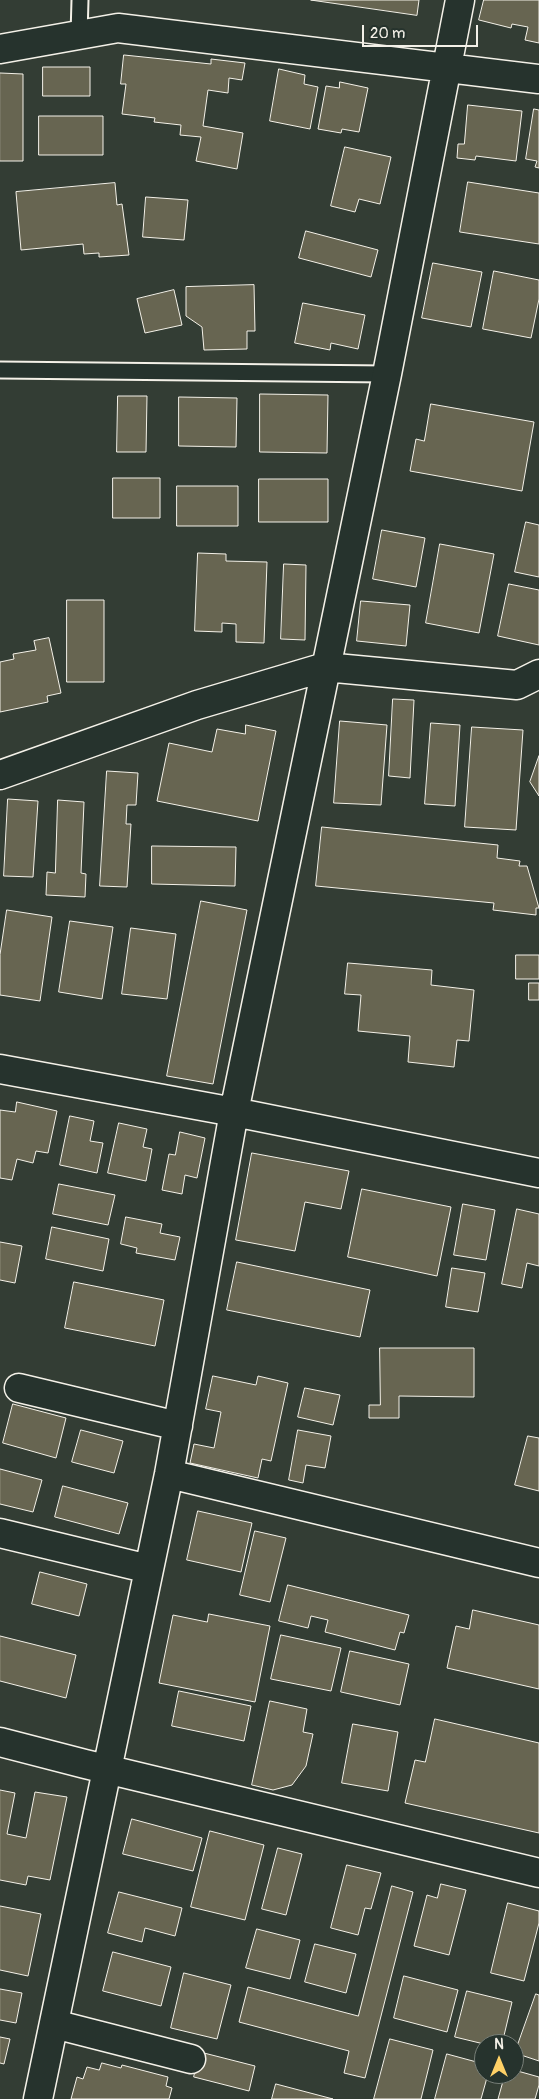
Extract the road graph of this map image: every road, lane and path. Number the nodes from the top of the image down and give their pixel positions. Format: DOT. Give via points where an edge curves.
graph roads {
  1 [pos="80,0"];
  2 [pos="460,0"];
  3 [pos="79,34"];
  4 [pos="0,49"];
  5 [pos="446,68"];
  6 [pos="539,79"];
  7 [pos="0,370"];
  8 [pos="387,374"];
  9 [pos="325,666"];
  10 [pos="539,674"];
  11 [pos="0,775"];
  12 [pos="0,1069"];
  13 [pos="234,1112"];
  14 [pos="539,1173"];
  15 [pos="19,1388"];
  16 [pos="178,1426"];
  17 [pos="169,1474"];
  18 [pos="0,1533"];
  19 [pos="539,1563"];
  20 [pos="149,1569"];
  21 [pos="0,1742"];
  22 [pos="107,1768"];
  23 [pos="539,1872"];
  24 [pos="54,2024"];
  25 [pos="191,2058"];
  26 [pos="38,2099"];
  1 -- 3 [label="lane"];
  2 -- 5 [label="street"];
  3 -- 4 [label="street"];
  3 -- 5 [label="street" via="118,28"];
  5 -- 6 [label="street"];
  5 -- 8 [label="street"];
  7 -- 8 [label="lane"];
  8 -- 9 [label="street"];
  9 -- 10 [label="street" via="517,685"];
  9 -- 11 [label="street" via="196,705"];
  9 -- 13 [label="street"];
  12 -- 13 [label="street"];
  13 -- 14 [label="street"];
  13 -- 16 [label="street"];
  15 -- 16 [label="street"];
  16 -- 17 [label="street"];
  17 -- 19 [label="street"];
  17 -- 20 [label="street"];
  18 -- 20 [label="street"];
  20 -- 22 [label="street"];
  21 -- 22 [label="street"];
  22 -- 23 [label="street"];
  22 -- 24 [label="street"];
  24 -- 25 [label="street"];
  24 -- 26 [label="street"];
}
